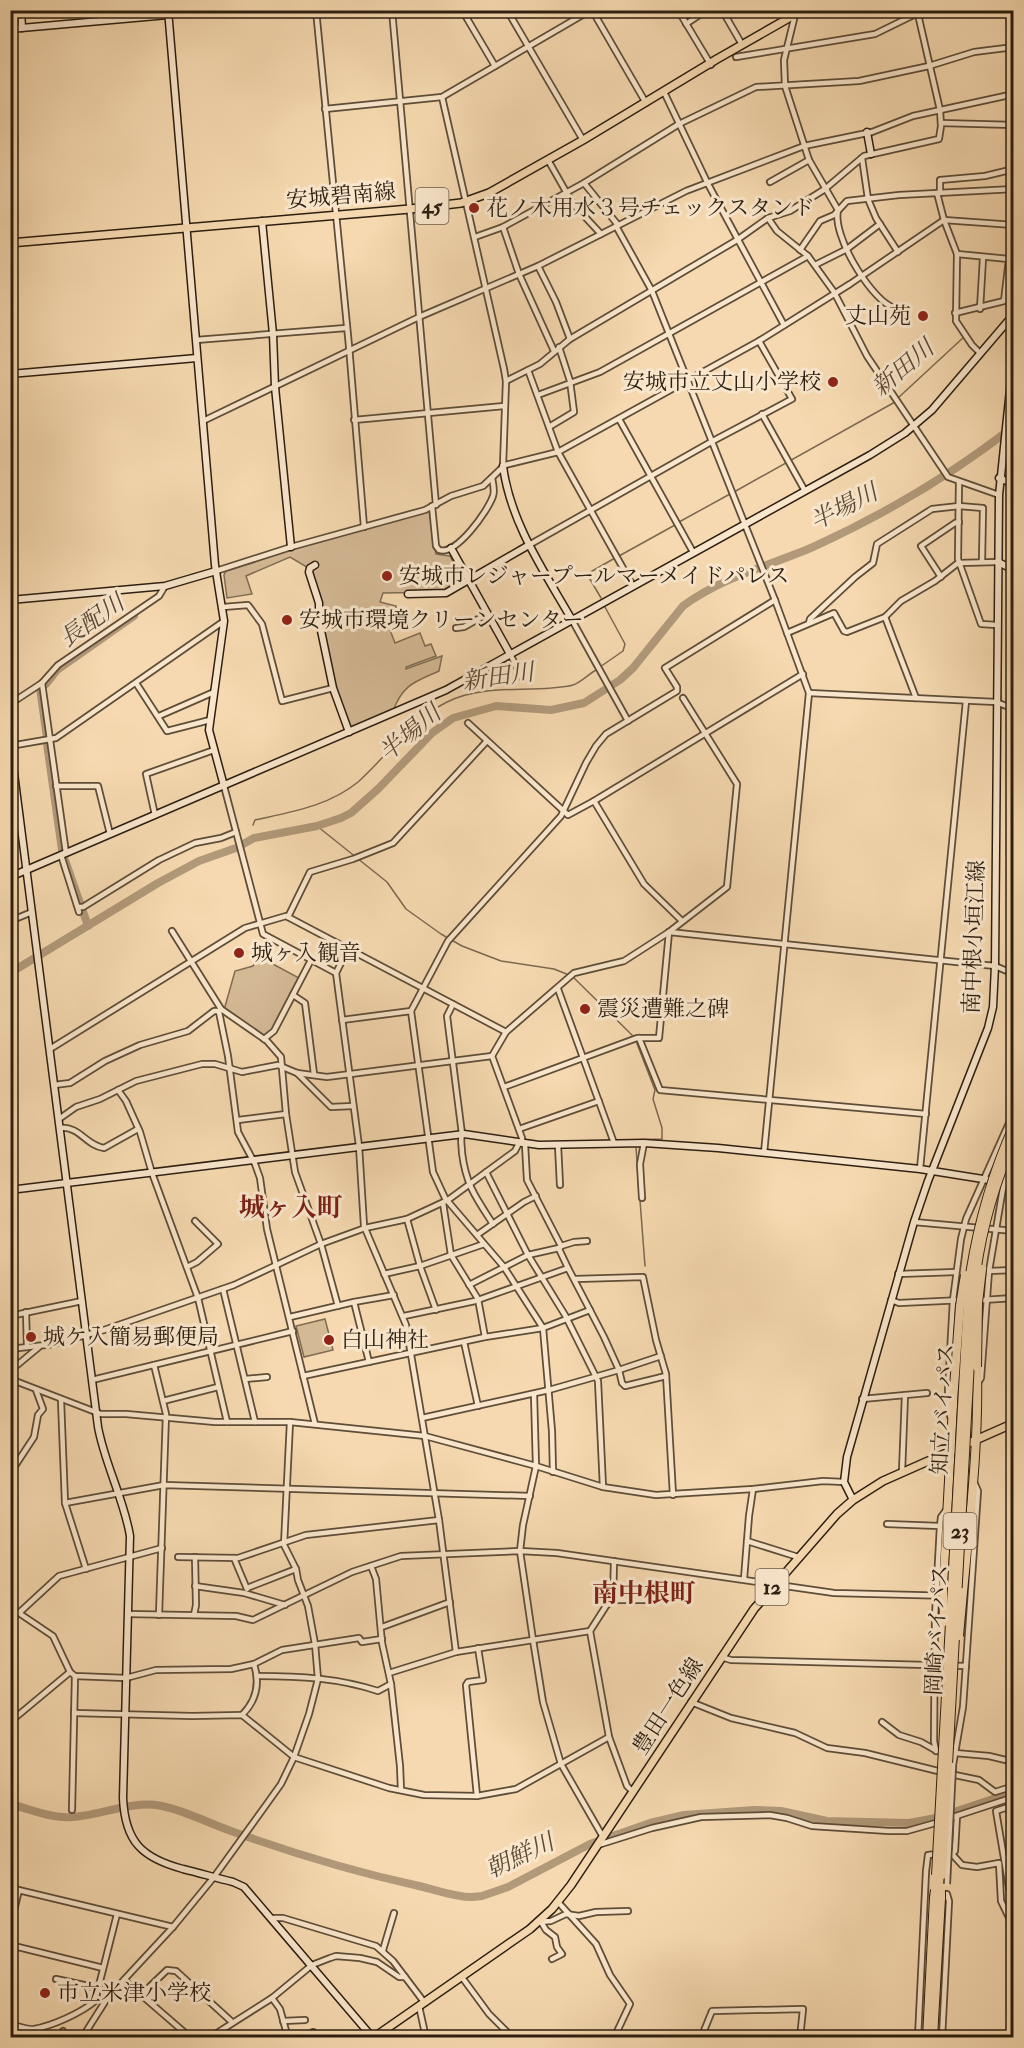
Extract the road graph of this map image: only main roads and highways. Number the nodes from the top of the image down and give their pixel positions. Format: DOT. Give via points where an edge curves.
graph roads {
  1 [pos="803,11"];
  2 [pos="10,243"];
  3 [pos="1014,1125"];
  4 [pos="1014,1140"];
  5 [pos="995,1172"];
  6 [pos="994,1190"];
  7 [pos="1014,1423"];
  8 [pos="977,1440"];
  9 [pos="949,1452"];
  10 [pos="944,1701"];
  11 [pos="949,1731"];
  12 [pos="939,1875"];
  13 [pos="941,1892"];
  14 [pos="373,2037"];
  15 [pos="927,2037"];
  16 [pos="933,2037"];
  1 -- 2 [label="main road, 安城碧南線 / 45" via="548,160 489,193 466,201"];
  3 -- 5 [label="highway, 知立バイパス / 23, bridge"];
  4 -- 6 [label="highway, 23, bridge"];
  5 -- 9 [label="highway, 23, bridge" via="980,1205 961,1296"];
  5 -- 10 [label="highway, 知立バイパス / 23, bridge" via="980,1221 969,1281"];
  6 -- 8 [label="highway, 23, bridge" via="978,1303"];
  6 -- 11 [label="highway, 岡崎バイパス / 23, bridge" via="974,1288"];
  7 -- 8 [label="main road, 豊田一色線 / 12"];
  8 -- 9 [label="main road, 豊田一色線 / 12"];
  8 -- 11 [label="highway, 23, bridge" via="967,1594"];
  9 -- 10 [label="highway, 23, bridge" via="940,1594"];
  9 -- 14 [label="main road, 豊田一色線 / 12" via="902,1472 853,1500 775,1583 721,1657 605,1835 558,1902 539,1922"];
  10 -- 12 [label="highway, 岡崎バイパス / 23, bridge"];
  11 -- 12 [label="highway, 岡崎バイパス / 23, bridge"];
  12 -- 13 [label="highway, 岡崎バイパス / 23"];
  13 -- 15 [label="highway, 岡崎バイパス / 23"];
  13 -- 16 [label="highway, 岡崎バイパス / 23"];
}
